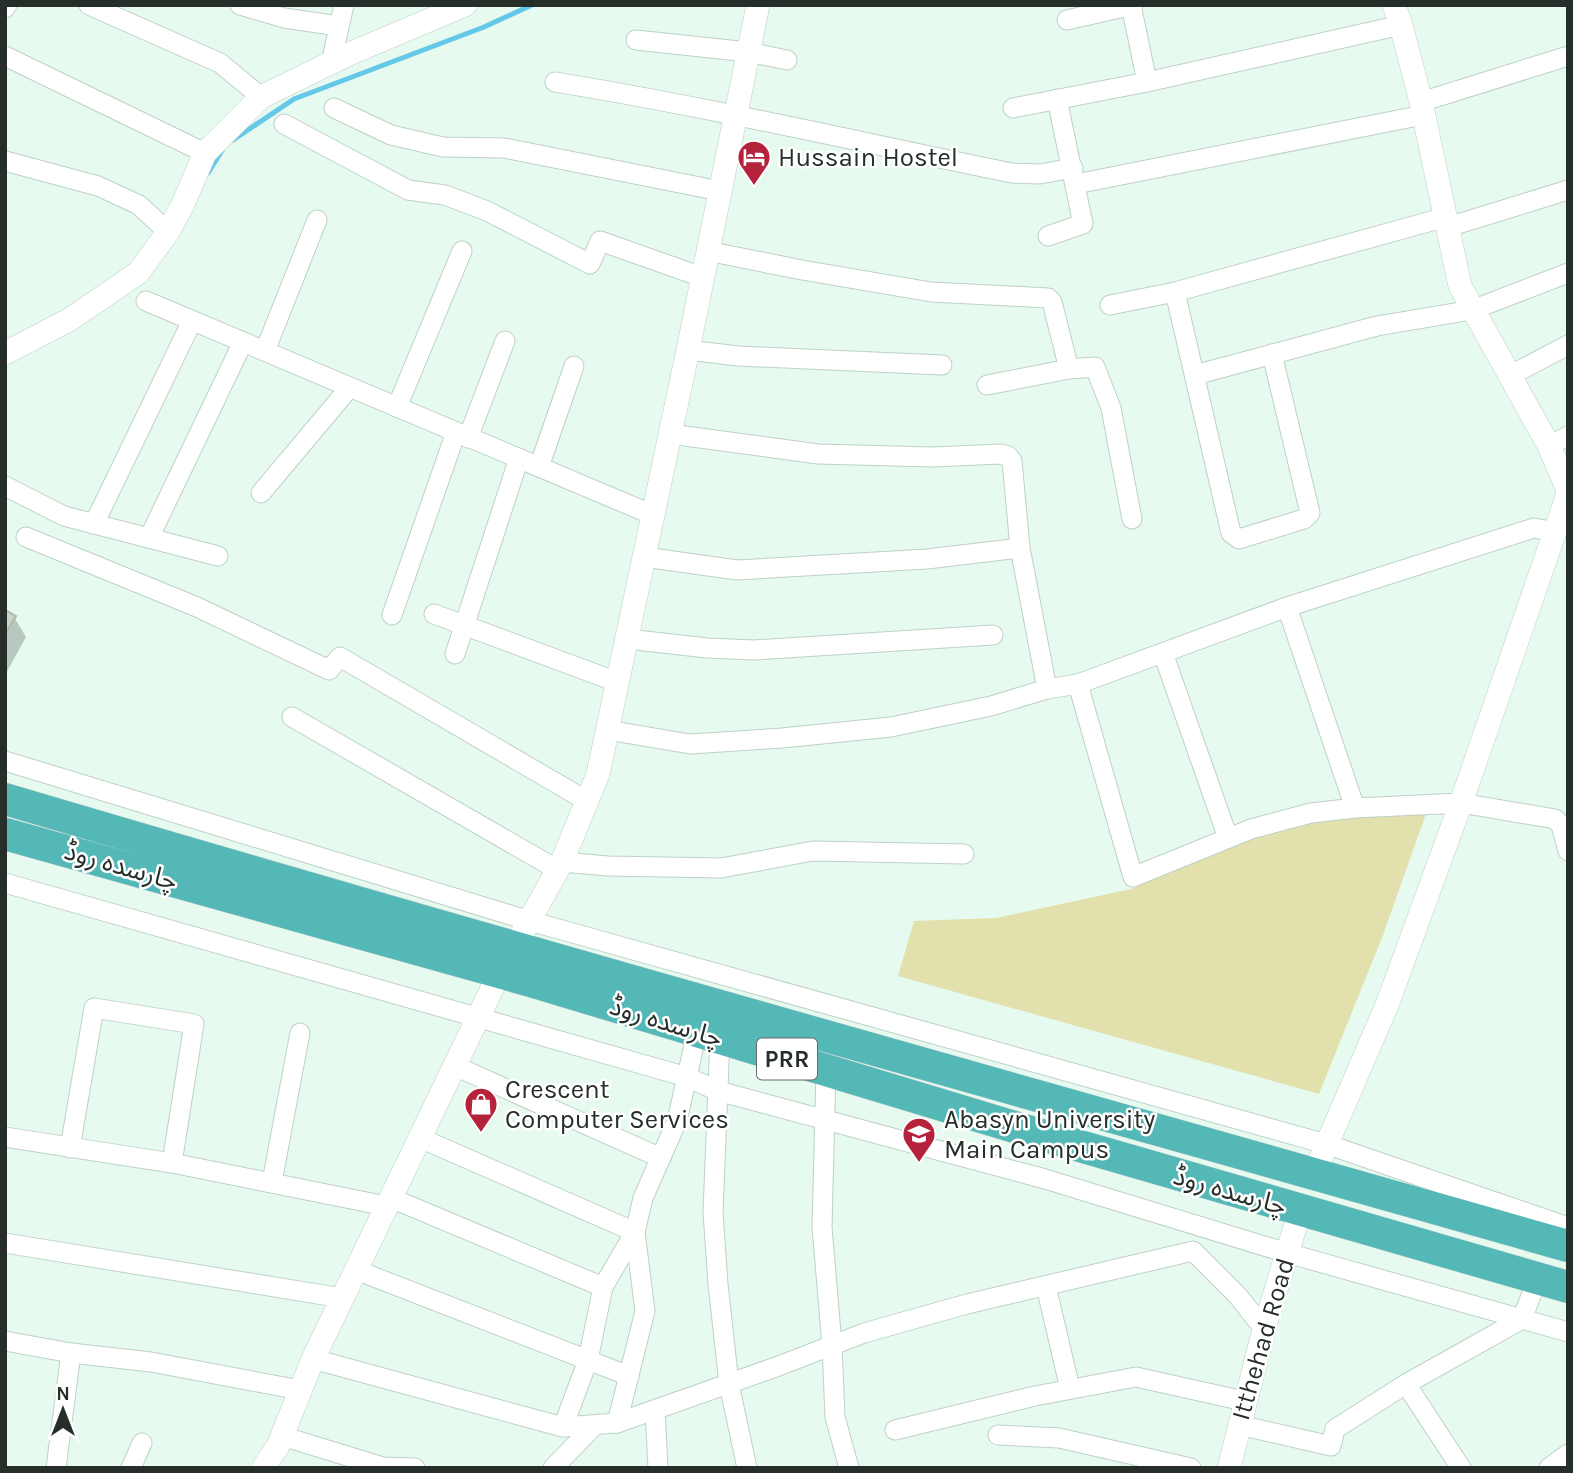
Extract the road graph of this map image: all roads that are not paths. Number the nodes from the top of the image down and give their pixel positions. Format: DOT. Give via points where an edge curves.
graph roads {
  1 [pos="89,5"];
  2 [pos="240,5"];
  3 [pos="344,5"];
  4 [pos="465,5"];
  5 [pos="758,5"];
  6 [pos="1132,5"];
  7 [pos="1398,15"];
  8 [pos="1067,20"];
  9 [pos="339,26"];
  10 [pos="636,40"];
  11 [pos="748,52"];
  12 [pos="5,56"];
  13 [pos="1568,56"];
  14 [pos="787,60"];
  15 [pos="331,63"];
  16 [pos="555,82"];
  17 [pos="1147,82"];
  18 [pos="261,97"];
  19 [pos="1057,99"];
  20 [pos="334,108"];
  21 [pos="1013,108"];
  22 [pos="1422,109"];
  23 [pos="735,117"];
  24 [pos="284,124"];
  25 [pos="205,153"];
  26 [pos="5,161"];
  27 [pos="1075,176"];
  28 [pos="1568,190"];
  29 [pos="720,191"];
  30 [pos="317,220"];
  31 [pos="1447,222"];
  32 [pos="167,233"];
  33 [pos="1048,236"];
  34 [pos="463,251"];
  35 [pos="707,251"];
  36 [pos="1568,273"];
  37 [pos="702,277"];
  38 [pos="1175,292"];
  39 [pos="146,301"];
  40 [pos="1110,306"];
  41 [pos="1472,310"];
  42 [pos="192,321"];
  43 [pos="505,341"];
  44 [pos="243,342"];
  45 [pos="1568,345"];
  46 [pos="688,350"];
  47 [pos="265,351"];
  48 [pos="5,352"];
  49 [pos="1272,354"];
  50 [pos="942,365"];
  51 [pos="574,366"];
  52 [pos="1069,369"];
  53 [pos="1195,375"];
  54 [pos="1511,375"];
  55 [pos="987,385"];
  56 [pos="350,387"];
  57 [pos="397,407"];
  58 [pos="670,434"];
  59 [pos="462,435"];
  60 [pos="1559,441"];
  61 [pos="519,458"];
  62 [pos="539,467"];
  63 [pos="5,485"];
  64 [pos="1568,492"];
  65 [pos="261,493"];
  66 [pos="653,515"];
  67 [pos="1132,519"];
  68 [pos="94,524"];
  69 [pos="1556,532"];
  70 [pos="26,537"];
  71 [pos="149,538"];
  72 [pos="1020,548"];
  73 [pos="218,556"];
  74 [pos="644,557"];
  75 [pos="1287,607"];
  76 [pos="434,614"];
  77 [pos="392,615"];
  78 [pos="465,626"];
  79 [pos="993,635"];
  80 [pos="627,639"];
  81 [pos="455,653"];
  82 [pos="1163,653"];
  83 [pos="617,682"];
  84 [pos="1078,684"];
  85 [pos="1047,689"];
  86 [pos="292,717"];
  87 [pos="607,730"];
  88 [pos="5,761"];
  89 [pos="5,799"];
  90 [pos="587,801"];
  91 [pos="1461,803"];
  92 [pos="1355,808"];
  93 [pos="5,834"];
  94 [pos="1228,838"];
  95 [pos="1568,851"];
  96 [pos="964,854"];
  97 [pos="560,866"];
  98 [pos="5,883"];
  99 [pos="530,920"];
  100 [pos="507,960"];
  101 [pos="479,1016"];
  102 [pos="300,1033"];
  103 [pos="709,1035"];
  104 [pos="455,1066"];
  105 [pos="826,1071"];
  106 [pos="687,1077"];
  107 [pos="718,1091"];
  108 [pos="1070,1104"];
  109 [pos="825,1118"];
  110 [pos="5,1137"];
  111 [pos="420,1138"];
  112 [pos="1058,1140"];
  113 [pos="1326,1144"];
  114 [pos="70,1148"];
  115 [pos="661,1158"];
  116 [pos="172,1163"];
  117 [pos="1314,1174"];
  118 [pos="272,1182"];
  119 [pos="388,1202"];
  120 [pos="1300,1211"];
  121 [pos="1568,1227"];
  122 [pos="635,1232"];
  123 [pos="5,1243"];
  124 [pos="1568,1246"];
  125 [pos="1287,1253"];
  126 [pos="356,1270"];
  127 [pos="1553,1282"];
  128 [pos="1046,1286"];
  129 [pos="603,1287"];
  130 [pos="342,1298"];
  131 [pos="1522,1319"];
  132 [pos="1264,1329"];
  133 [pos="1568,1332"];
  134 [pos="5,1340"];
  135 [pos="832,1345"];
  136 [pos="71,1353"];
  137 [pos="313,1359"];
  138 [pos="588,1360"];
  139 [pos="629,1376"];
  140 [pos="729,1384"];
  141 [pos="1406,1384"];
  142 [pos="1070,1389"];
  143 [pos="300,1390"];
  144 [pos="1244,1401"];
  145 [pos="655,1410"];
  146 [pos="617,1423"];
  147 [pos="595,1425"];
  148 [pos="1239,1425"];
  149 [pos="563,1427"];
  150 [pos="895,1430"];
  151 [pos="998,1435"];
  152 [pos="282,1436"];
  153 [pos="142,1443"];
  154 [pos="1568,1454"];
  155 [pos="56,1468"];
  156 [pos="131,1468"];
  157 [pos="263,1468"];
  158 [pos="415,1468"];
  159 [pos="553,1468"];
  160 [pos="658,1468"];
  161 [pos="747,1468"];
  162 [pos="849,1468"];
  163 [pos="1191,1468"];
  164 [pos="1229,1468"];
  165 [pos="1461,1468"];
  166 [pos="1549,1468"];
  1 -- 18 [label="street" via="220,63"];
  2 -- 9 [label="street" via="284,18"];
  3 -- 9 [label="street"];
  4 -- 15 [label="street"];
  5 -- 11 [label="street"];
  6 -- 8 [label="street"];
  6 -- 17 [label="street"];
  7 -- 17 [label="street"];
  7 -- 22 [label="street"];
  9 -- 15 [label="street"];
  10 -- 11 [label="street"];
  11 -- 14 [label="street"];
  11 -- 23 [label="street"];
  12 -- 25 [label="street"];
  13 -- 22 [label="street"];
  15 -- 18 [label="street"];
  16 -- 23 [label="street"];
  17 -- 19 [label="street"];
  18 -- 25 [label="street"];
  19 -- 21 [label="street"];
  19 -- 27 [label="street"];
  20 -- 29 [label="street" via="391,135 443,147 504,148"];
  22 -- 27 [label="street"];
  22 -- 31 [label="street"];
  23 -- 27 [label="street" via="1012,173"];
  23 -- 29 [label="street"];
  24 -- 37 [label="street" via="408,190 445,195 487,211 590,264 600,240"];
  25 -- 32 [label="street"];
  26 -- 32 [label="street" via="98,186 139,205"];
  27 -- 33 [label="street" via="1083,224"];
  28 -- 31 [label="street"];
  29 -- 35 [label="street"];
  30 -- 47 [label="street"];
  31 -- 38 [label="street"];
  31 -- 41 [label="street" via="1460,286"];
  32 -- 48 [label="street" via="138,273 69,320"];
  34 -- 57 [label="street"];
  35 -- 37 [label="street"];
  35 -- 52 [label="street" via="931,292 1048,298"];
  36 -- 41 [label="street"];
  37 -- 46 [label="street"];
  38 -- 40 [label="street"];
  38 -- 53 [label="street"];
  39 -- 42 [label="street"];
  41 -- 49 [label="street" via="1377,326"];
  41 -- 54 [label="street"];
  42 -- 44 [label="street"];
  42 -- 68 [label="street"];
  43 -- 59 [label="street"];
  44 -- 47 [label="street"];
  44 -- 71 [label="street"];
  45 -- 54 [label="street"];
  46 -- 50 [label="street"];
  46 -- 58 [label="street"];
  47 -- 56 [label="street"];
  49 -- 53 [label="street"];
  49 -- 53 [label="street" via="1310,513 1244,539 1231,533"];
  51 -- 62 [label="street"];
  52 -- 55 [label="street"];
  52 -- 67 [label="street" via="1092,366 1097,370 1111,408"];
  54 -- 60 [label="street"];
  56 -- 57 [label="street"];
  56 -- 65 [label="street"];
  57 -- 59 [label="street"];
  58 -- 66 [label="street"];
  58 -- 72 [label="street" via="818,454 1008,456"];
  59 -- 61 [label="street"];
  59 -- 77 [label="street"];
  60 -- 64 [label="street"];
  61 -- 62 [label="street"];
  61 -- 78 [label="street"];
  62 -- 66 [label="street"];
  63 -- 68 [label="street" via="64,516"];
  64 -- 69 [label="street"];
  66 -- 74 [label="street"];
  68 -- 71 [label="street"];
  69 -- 75 [label="street" via="1534,528"];
  69 -- 91 [label="street"];
  70 -- 90 [label="street" via="197,607 329,670 340,657"];
  71 -- 73 [label="street"];
  72 -- 74 [label="street" via="927,559 737,570"];
  72 -- 85 [label="street"];
  74 -- 80 [label="street"];
  75 -- 82 [label="street"];
  75 -- 92 [label="street"];
  76 -- 78 [label="street"];
  78 -- 81 [label="street"];
  78 -- 83 [label="street"];
  79 -- 80 [label="street" via="754,650"];
  80 -- 83 [label="street"];
  82 -- 84 [label="street"];
  82 -- 94 [label="street"];
  83 -- 87 [label="street"];
  84 -- 85 [label="street"];
  84 -- 94 [label="street" via="1133,877"];
  85 -- 87 [label="street" via="891,727 782,738 690,744"];
  86 -- 97 [label="street"];
  87 -- 90 [label="street"];
  88 -- 99 [label="street"];
  89 -- 100 [label="highway, چارسدہ روڈ / PRR"];
  90 -- 97 [label="street"];
  91 -- 92 [label="street"];
  91 -- 95 [label="street" via="1555,819"];
  91 -- 113 [label="street" via="1387,1004"];
  92 -- 94 [label="street" via="1311,813"];
  93 -- 100 [label="highway, چارسدہ روڈ / PRR"];
  96 -- 97 [label="street" via="813,850 721,868"];
  97 -- 99 [label="street"];
  98 -- 101 [label="street"];
  99 -- 100 [label="street"];
  99 -- 113 [label="street"];
  100 -- 101 [label="street"];
  100 -- 103 [label="highway, چارسدہ روڈ / PRR"];
  100 -- 108 [label="highway, چارسدہ روڈ / PRR"];
  101 -- 104 [label="street"];
  101 -- 106 [label="street"];
  102 -- 118 [label="street"];
  103 -- 105 [label="highway, چارسدہ روڈ / PRR"];
  103 -- 106 [label="street"];
  103 -- 107 [label="street"];
  104 -- 111 [label="street"];
  104 -- 115 [label="street"];
  105 -- 109 [label="street"];
  105 -- 112 [label="highway, چارسدہ روڈ / PRR"];
  106 -- 107 [label="street"];
  106 -- 115 [label="street" via="677,1121"];
  107 -- 109 [label="street"];
  107 -- 140 [label="street" via="713,1212"];
  108 -- 112 [label="highway"];
  108 -- 117 [label="highway, چارسدہ روڈ / PRR"];
  109 -- 125 [label="street"];
  109 -- 135 [label="street" via="822,1227"];
  110 -- 114 [label="street"];
  111 -- 119 [label="street"];
  111 -- 122 [label="street"];
  112 -- 120 [label="highway, چارسدہ روڈ / PRR"];
  113 -- 117 [label="street"];
  113 -- 121 [label="street"];
  114 -- 116 [label="street"];
  114 -- 116 [label="street" via="94,1007 194,1024"];
  115 -- 122 [label="street" via="643,1198"];
  116 -- 118 [label="street"];
  117 -- 124 [label="highway, چارسدہ روڈ / PRR"];
  118 -- 119 [label="street"];
  119 -- 126 [label="street"];
  119 -- 129 [label="street"];
  120 -- 125 [label="street, Itthehad Road"];
  120 -- 127 [label="highway, چارسدہ روڈ / PRR"];
  122 -- 129 [label="street"];
  122 -- 139 [label="street" via="645,1311"];
  123 -- 130 [label="street"];
  125 -- 131 [label="street"];
  125 -- 132 [label="street, Itthehad Road"];
  126 -- 130 [label="street"];
  126 -- 138 [label="street"];
  127 -- 131 [label="street"];
  128 -- 132 [label="street" via="1193,1251"];
  128 -- 135 [label="street" via="967,1304"];
  128 -- 142 [label="street"];
  129 -- 138 [label="street"];
  130 -- 137 [label="street"];
  131 -- 133 [label="street"];
  131 -- 141 [label="street"];
  132 -- 144 [label="street, Itthehad Road"];
  134 -- 136 [label="street"];
  135 -- 140 [label="street"];
  135 -- 162 [label="street" via="835,1417"];
  136 -- 143 [label="street" via="151,1362"];
  136 -- 155 [label="street"];
  137 -- 143 [label="street"];
  137 -- 149 [label="street"];
  138 -- 139 [label="street"];
  138 -- 149 [label="street"];
  139 -- 146 [label="street"];
  140 -- 145 [label="street"];
  140 -- 161 [label="street"];
  141 -- 148 [label="street" via="1335,1429 1331,1446"];
  141 -- 165 [label="street"];
  142 -- 144 [label="street" via="1136,1377"];
  142 -- 150 [label="street"];
  143 -- 152 [label="street"];
  144 -- 148 [label="street, Itthehad Road"];
  145 -- 146 [label="street"];
  145 -- 160 [label="street"];
  146 -- 147 [label="street"];
  147 -- 149 [label="street"];
  147 -- 159 [label="street"];
  148 -- 164 [label="street, Itthehad Road"];
  151 -- 163 [label="street" via="1059,1438"];
  152 -- 157 [label="street"];
  152 -- 158 [label="street" via="383,1467"];
  153 -- 156 [label="street"];
  154 -- 166 [label="street"];
}
